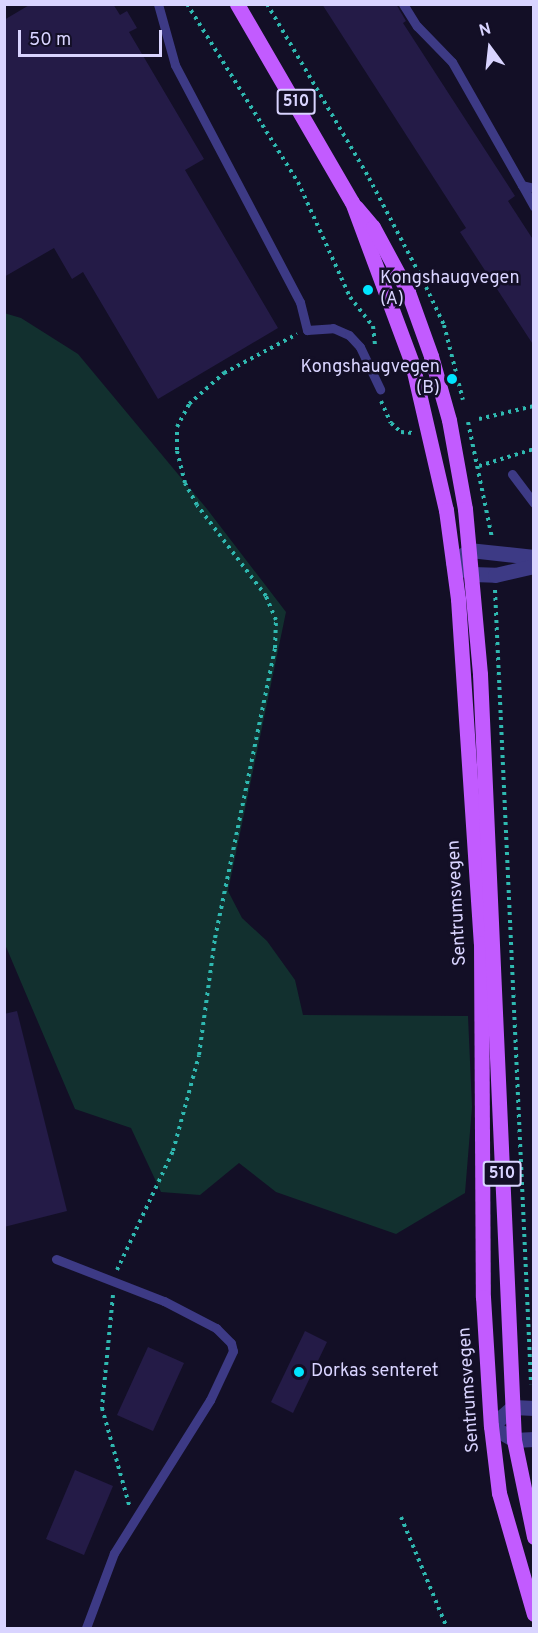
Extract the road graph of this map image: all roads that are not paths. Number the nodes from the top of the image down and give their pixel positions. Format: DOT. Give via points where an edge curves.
graph roads {
  1 [pos="158,4"];
  2 [pos="237,4"];
  3 [pos="403,4"];
  4 [pos="522,185"];
  5 [pos="534,188"];
  6 [pos="352,202"];
  7 [pos="534,207"];
  8 [pos="380,389"];
  9 [pos="512,474"];
  10 [pos="534,503"];
  11 [pos="470,550"];
  12 [pos="534,557"];
  13 [pos="453,562"];
  14 [pos="534,566"];
  15 [pos="472,574"];
  16 [pos="56,1259"];
  17 [pos="513,1407"];
  18 [pos="534,1408"];
  19 [pos="491,1426"];
  20 [pos="534,1439"];
  21 [pos="514,1440"];
  22 [pos="534,1537"];
  23 [pos="534,1614"];
  24 [pos="86,1629"];
  1 -- 8 [label="lane" via="175,65 300,302 307,330 333,328 349,334 360,347"];
  2 -- 6 [label="main road, Sentrumsvegen / 510"];
  3 -- 4 [label="lane" via="417,26 452,62"];
  4 -- 5 [label="lane"];
  4 -- 7 [label="lane"];
  6 -- 11 [label="main road, Sentrumsvegen / 510" via="373,227 408,292 431,356 449,420"];
  6 -- 13 [label="main road, Sentrumsvegen / 510" via="412,363 429,426"];
  9 -- 10 [label="lane"];
  11 -- 12 [label="street"];
  11 -- 13 [label="street"];
  11 -- 15 [label="main road, Sentrumsvegen / 510"];
  13 -- 15 [label="street"];
  13 -- 19 [label="main road, Sentrumsvegen / 510" via="481,943 483,1297"];
  14 -- 15 [label="street" via="495,575"];
  15 -- 17 [label="main road, Sentrumsvegen / 510" via="480,674"];
  16 -- 24 [label="lane" via="164,1301 216,1328 231,1343 233,1351 210,1400 134,1520 97,1592"];
  17 -- 18 [label="street"];
  17 -- 19 [label="street"];
  17 -- 21 [label="main road, Sentrumsvegen / 510"];
  19 -- 21 [label="street"];
  19 -- 23 [label="main road, Sentrumsvegen / 510" via="499,1493"];
  20 -- 21 [label="street"];
  21 -- 22 [label="main road, Sentrumsvegen / 510"];
}
